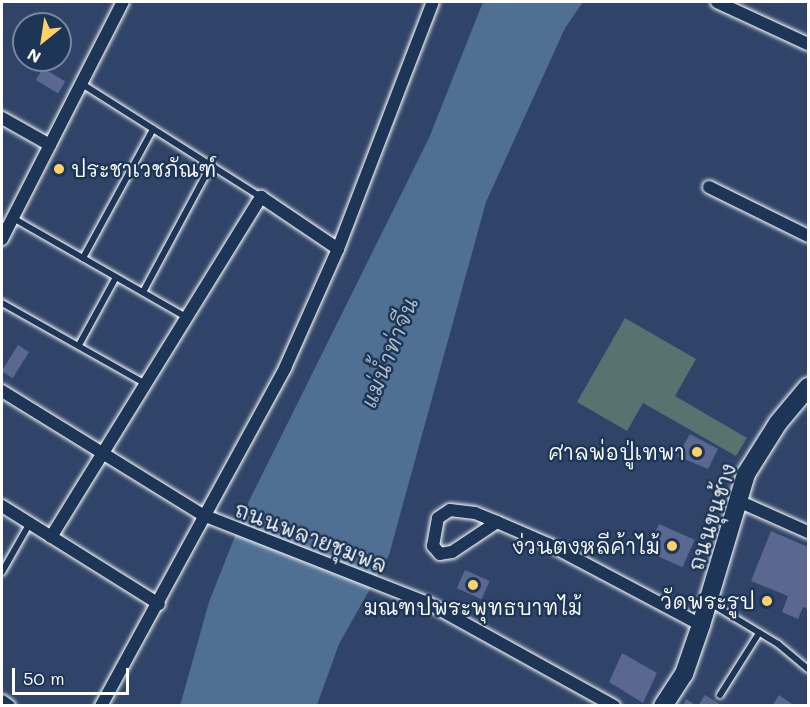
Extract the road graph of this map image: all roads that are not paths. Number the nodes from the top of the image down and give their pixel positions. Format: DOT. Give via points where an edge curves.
graph roads {
  1 [pos="123,2"];
  2 [pos="433,2"];
  3 [pos="717,2"];
  4 [pos="808,44"];
  5 [pos="82,84"];
  6 [pos="2,118"];
  7 [pos="153,129"];
  8 [pos="50,145"];
  9 [pos="211,165"];
  10 [pos="709,188"];
  11 [pos="261,197"];
  12 [pos="7,214"];
  13 [pos="808,236"];
  14 [pos="2,239"];
  15 [pos="338,249"];
  16 [pos="83,258"];
  17 [pos="116,277"];
  18 [pos="143,292"];
  19 [pos="2,303"];
  20 [pos="187,318"];
  21 [pos="79,345"];
  22 [pos="147,384"];
  23 [pos="808,387"];
  24 [pos="2,391"];
  25 [pos="104,453"];
  26 [pos="736,501"];
  27 [pos="2,506"];
  28 [pos="207,517"];
  29 [pos="497,522"];
  30 [pos="30,523"];
  31 [pos="808,532"];
  32 [pos="51,537"];
  33 [pos="2,572"];
  34 [pos="708,602"];
  35 [pos="159,604"];
  36 [pos="701,625"];
  37 [pos="759,633"];
  38 [pos="808,669"];
  39 [pos="720,695"];
  40 [pos="2,701"];
  41 [pos="9,705"];
  42 [pos="101,705"];
  43 [pos="614,705"];
  44 [pos="663,705"];
  1 -- 5 [label="street"];
  2 -- 15 [label="street"];
  3 -- 4 [label="street"];
  5 -- 7 [label="lane"];
  5 -- 8 [label="street"];
  6 -- 8 [label="street"];
  7 -- 9 [label="lane"];
  7 -- 16 [label="lane"];
  8 -- 12 [label="street"];
  9 -- 11 [label="lane"];
  9 -- 18 [label="lane"];
  10 -- 13 [label="street"];
  11 -- 15 [label="street"];
  11 -- 20 [label="street"];
  12 -- 14 [label="street"];
  12 -- 16 [label="lane"];
  15 -- 28 [label="street" via="285,368"];
  16 -- 17 [label="lane"];
  17 -- 18 [label="lane"];
  17 -- 21 [label="lane"];
  18 -- 20 [label="lane"];
  19 -- 21 [label="lane"];
  20 -- 22 [label="street"];
  21 -- 22 [label="lane"];
  22 -- 25 [label="street"];
  23 -- 26 [label="main road, ถนนขุนช้าง" via="778,423 746,474"];
  24 -- 25 [label="street, ถนนพลายชุมพล"];
  25 -- 28 [label="street, ถนนพลายชุมพล"];
  25 -- 32 [label="street"];
  26 -- 31 [label="street"];
  26 -- 34 [label="main road, ถนนขุนช้าง"];
  27 -- 30 [label="street"];
  28 -- 35 [label="street"];
  28 -- 43 [label="street, ถนนพลายชุมพล" via="428,603"];
  29 -- 29 [label="street" via="452,552 440,554 433,546 438,518 450,510 475,513"];
  29 -- 36 [label="street" via="548,544"];
  30 -- 32 [label="street"];
  30 -- 33 [label="lane"];
  32 -- 35 [label="street"];
  34 -- 36 [label="main road, ถนนขุนช้าง"];
  34 -- 37 [label="lane"];
  35 -- 42 [label="street"];
  36 -- 44 [label="main road, ถนนขุนช้าง" via="684,674"];
  37 -- 38 [label="lane"];
  37 -- 39 [label="lane"];
  40 -- 41 [label="street"];
}
